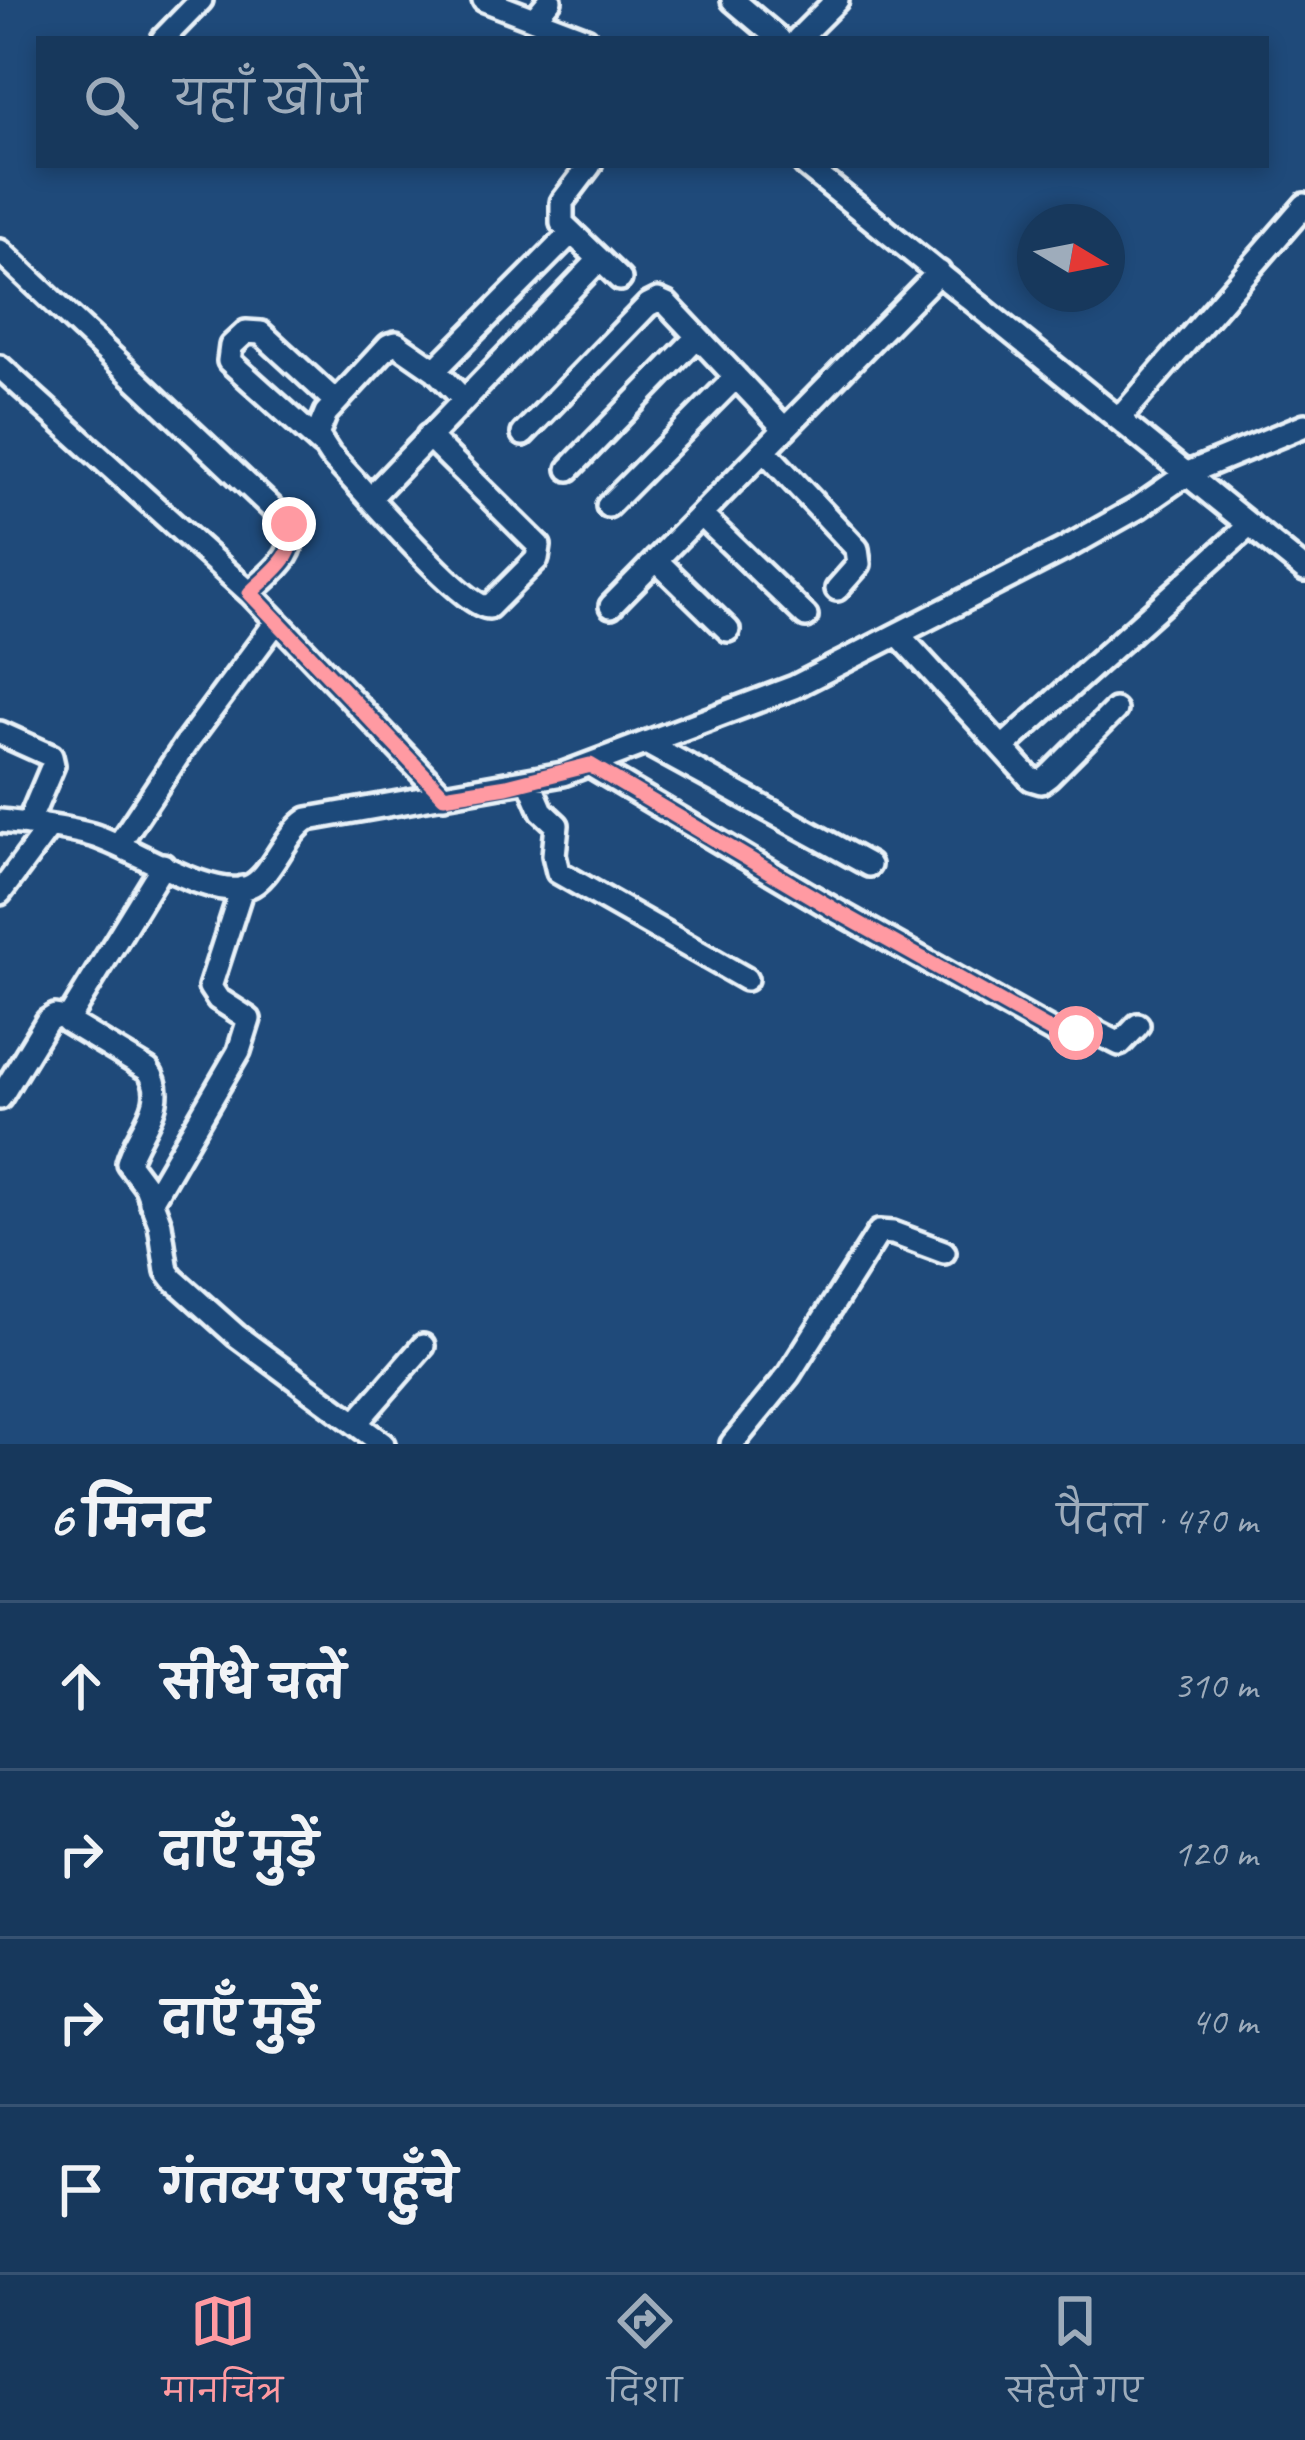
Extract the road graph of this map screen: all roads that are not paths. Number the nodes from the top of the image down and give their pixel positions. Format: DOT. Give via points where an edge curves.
graph roads {
  1 [pos="201,0"];
  2 [pos="484,0"];
  3 [pos="550,0"];
  4 [pos="734,0"];
  5 [pos="837,0"];
  6 [pos="534,19"];
  7 [pos="167,36"];
  8 [pos="578,36"];
  9 [pos="776,36"];
  10 [pos="801,36"];
  11 [pos="588,168"];
  12 [pos="809,168"];
  13 [pos="1305,205"];
  14 [pos="571,233"];
  15 [pos="0,251"];
  16 [pos="599,260"];
  17 [pos="939,272"];
  18 [pos="620,279"];
  19 [pos="697,337"];
  20 [pos="0,367"];
  21 [pos="435,370"];
  22 [pos="736,377"];
  23 [pos="463,399"];
  24 [pos="336,402"];
  25 [pos="1120,418"];
  26 [pos="1305,425"];
  27 [pos="785,429"];
  28 [pos="523,434"];
  29 [pos="428,436"];
  30 [pos="321,444"];
  31 [pos="764,450"];
  32 [pos="569,469"];
  33 [pos="1188,473"];
  34 [pos="371,497"];
  35 [pos="608,506"];
  36 [pos="700,515"];
  37 [pos="1250,525"];
  38 [pos="656,560"];
  39 [pos="1305,570"];
  40 [pos="837,590"];
  41 [pos="250,593"];
  42 [pos="611,606"];
  43 [pos="806,616"];
  44 [pos="277,621"];
  45 [pos="728,630"];
  46 [pos="898,634"];
  47 [pos="1115,710"];
  48 [pos="0,734"];
  49 [pos="648,744"];
  50 [pos="1003,747"];
  51 [pos="590,765"];
  52 [pos="529,781"];
  53 [pos="444,796"];
  54 [pos="0,821"];
  55 [pos="39,826"];
  56 [pos="119,844"];
  57 [pos="164,865"];
  58 [pos="869,865"];
  59 [pos="242,888"];
  60 [pos="0,893"];
  61 [pos="746,979"];
  62 [pos="67,1018"];
  63 [pos="1138,1025"];
  64 [pos="0,1099"];
  65 [pos="151,1202"];
  66 [pos="944,1252"];
  67 [pos="423,1346"];
  68 [pos="356,1423"];
  69 [pos="383,1444"];
  70 [pos="732,1444"];
  1 -- 7 [label="street"];
  2 -- 6 [label="street"];
  3 -- 6 [label="street"];
  4 -- 9 [label="street"];
  5 -- 10 [label="street"];
  6 -- 8 [label="street"];
  11 -- 14 [label="street" via="562,202"];
  12 -- 17 [label="street"];
  13 -- 25 [label="street"];
  14 -- 16 [label="street"];
  14 -- 21 [label="street"];
  15 -- 41 [label="street" via="289,524 292,550"];
  16 -- 18 [label="street"];
  16 -- 23 [label="street"];
  17 -- 25 [label="street"];
  17 -- 27 [label="street"];
  19 -- 22 [label="street"];
  19 -- 28 [label="street" via="667,304 648,305"];
  19 -- 32 [label="street"];
  20 -- 41 [label="street"];
  21 -- 23 [label="street"];
  21 -- 24 [label="street" via="389,345"];
  22 -- 27 [label="street"];
  22 -- 35 [label="street"];
  23 -- 29 [label="street"];
  24 -- 30 [label="street" via="318,426"];
  24 -- 30 [label="street" via="261,333 246,332 231,346 229,361"];
  25 -- 33 [label="street"];
  26 -- 33 [label="street"];
  27 -- 31 [label="street"];
  29 -- 34 [label="street"];
  29 -- 34 [label="street" via="539,546 537,559 497,602 473,604"];
  30 -- 34 [label="street"];
  31 -- 36 [label="street"];
  31 -- 40 [label="street" via="857,549 859,564"];
  33 -- 37 [label="street"];
  33 -- 46 [label="street" via="1068,547"];
  36 -- 38 [label="street"];
  36 -- 43 [label="street"];
  37 -- 39 [label="street"];
  37 -- 50 [label="street"];
  38 -- 42 [label="street"];
  38 -- 45 [label="street"];
  41 -- 44 [label="street"];
  44 -- 53 [label="street"];
  44 -- 56 [label="street"];
  46 -- 49 [label="street" via="794,687"];
  46 -- 50 [label="street"];
  47 -- 50 [label="street" via="1041,782"];
  48 -- 55 [label="street" via="51,756"];
  49 -- 51 [label="street"];
  49 -- 58 [label="street"];
  51 -- 52 [label="street"];
  51 -- 63 [label="street" via="1055,1033 1090,1029 1120,1044"];
  52 -- 53 [label="street"];
  52 -- 61 [label="street" via="557,825 558,872"];
  53 -- 59 [label="street" via="308,819 262,876"];
  54 -- 55 [label="street"];
  55 -- 56 [label="street"];
  55 -- 60 [label="street"];
  56 -- 57 [label="street"];
  57 -- 59 [label="street" via="214,886"];
  57 -- 62 [label="street"];
  59 -- 65 [label="street" via="210,987 248,1026"];
  62 -- 64 [label="street" via="47,1022"];
  62 -- 65 [label="street" via="154,1078 155,1105 128,1158"];
  65 -- 68 [label="street" via="173,1279"];
  66 -- 70 [label="street" via="879,1232 789,1374"];
  67 -- 68 [label="street"];
  68 -- 69 [label="street"];
}
